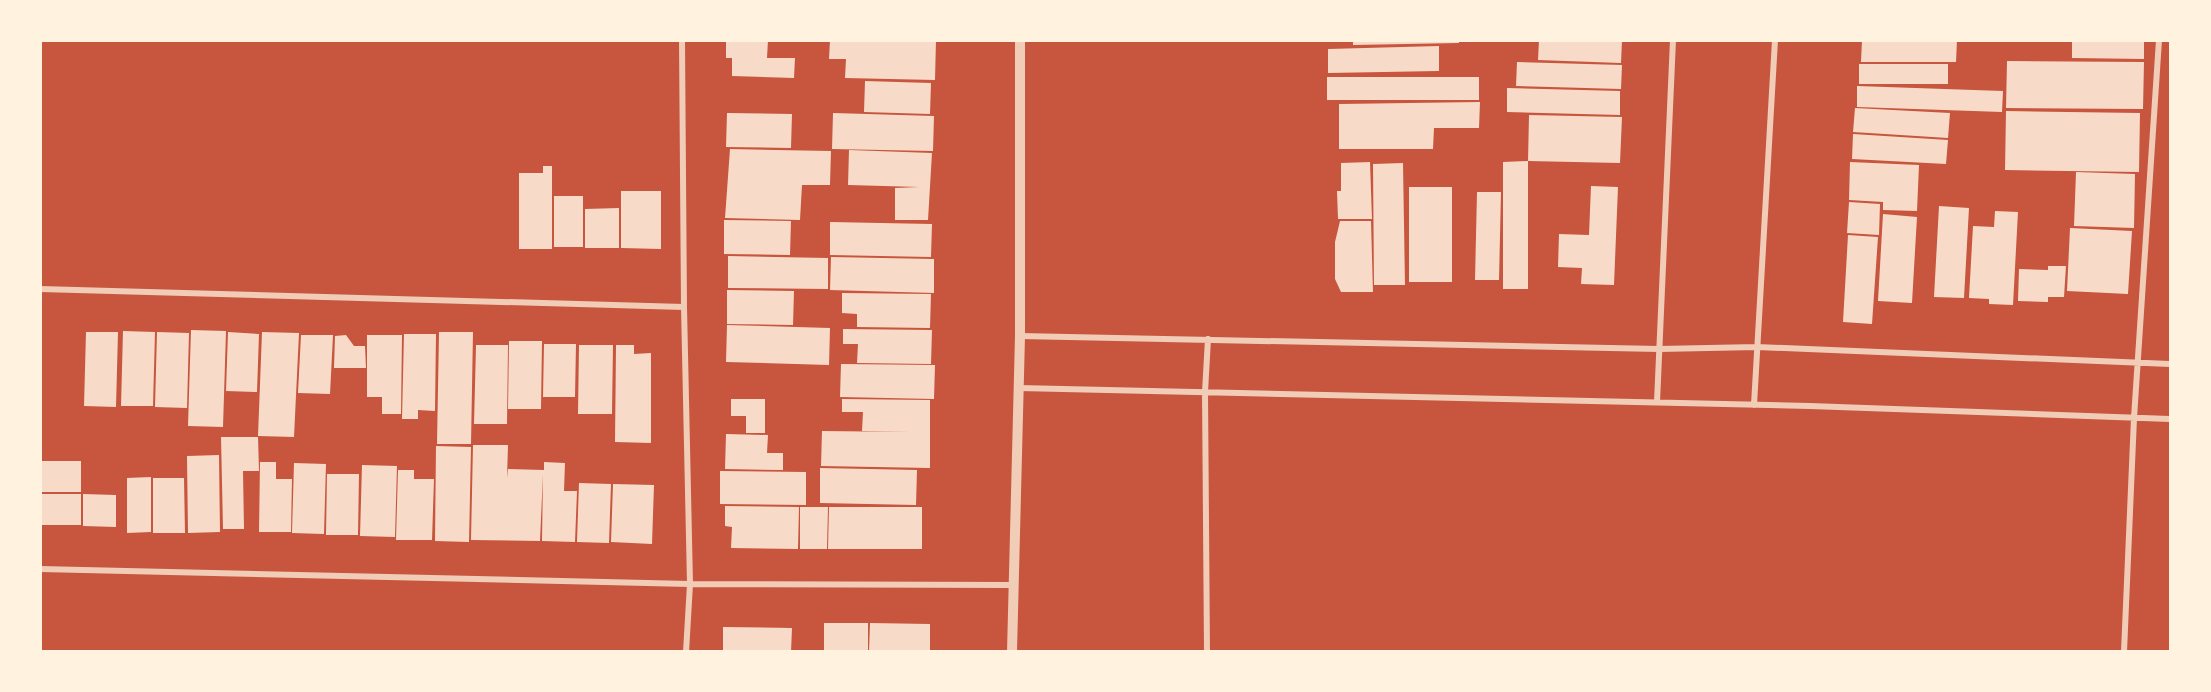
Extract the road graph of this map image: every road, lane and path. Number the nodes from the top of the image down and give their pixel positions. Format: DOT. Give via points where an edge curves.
graph roads {
  1 [pos="682,40"];
  2 [pos="1020,40"];
  3 [pos="1673,40"];
  4 [pos="1775,40"];
  5 [pos="2158,40"];
  6 [pos="40,289"];
  7 [pos="684,308"];
  8 [pos="1020,336"];
  9 [pos="1208,339"];
  10 [pos="1757,347"];
  11 [pos="1659,349"];
  12 [pos="2138,363"];
  13 [pos="2170,364"];
  14 [pos="1019,388"];
  15 [pos="1205,392"];
  16 [pos="1657,402"];
  17 [pos="1754,405"];
  18 [pos="2134,418"];
  19 [pos="2170,419"];
  20 [pos="40,569"];
  21 [pos="690,584"];
  22 [pos="1014,585"];
  23 [pos="686,651"];
  24 [pos="1012,651"];
  25 [pos="1207,651"];
  26 [pos="2124,651"];
  1 -- 7 [label="street"];
  2 -- 8 [label="street"];
  3 -- 11 [label="street"];
  4 -- 10 [label="street"];
  5 -- 12 [label="street"];
  6 -- 7 [label="street"];
  7 -- 21 [label="street"];
  8 -- 9 [label="street"];
  8 -- 14 [label="street"];
  9 -- 11 [label="street"];
  9 -- 15 [label="street"];
  10 -- 11 [label="street"];
  10 -- 12 [label="street"];
  10 -- 17 [label="street"];
  11 -- 16 [label="street"];
  12 -- 13 [label="street"];
  12 -- 18 [label="street"];
  14 -- 15 [label="street"];
  14 -- 22 [label="street"];
  15 -- 16 [label="street"];
  15 -- 25 [label="street"];
  16 -- 17 [label="street"];
  17 -- 18 [label="street"];
  18 -- 19 [label="street"];
  18 -- 26 [label="street"];
  20 -- 21 [label="street"];
  21 -- 22 [label="street"];
  21 -- 23 [label="street"];
  22 -- 24 [label="street"];
}
